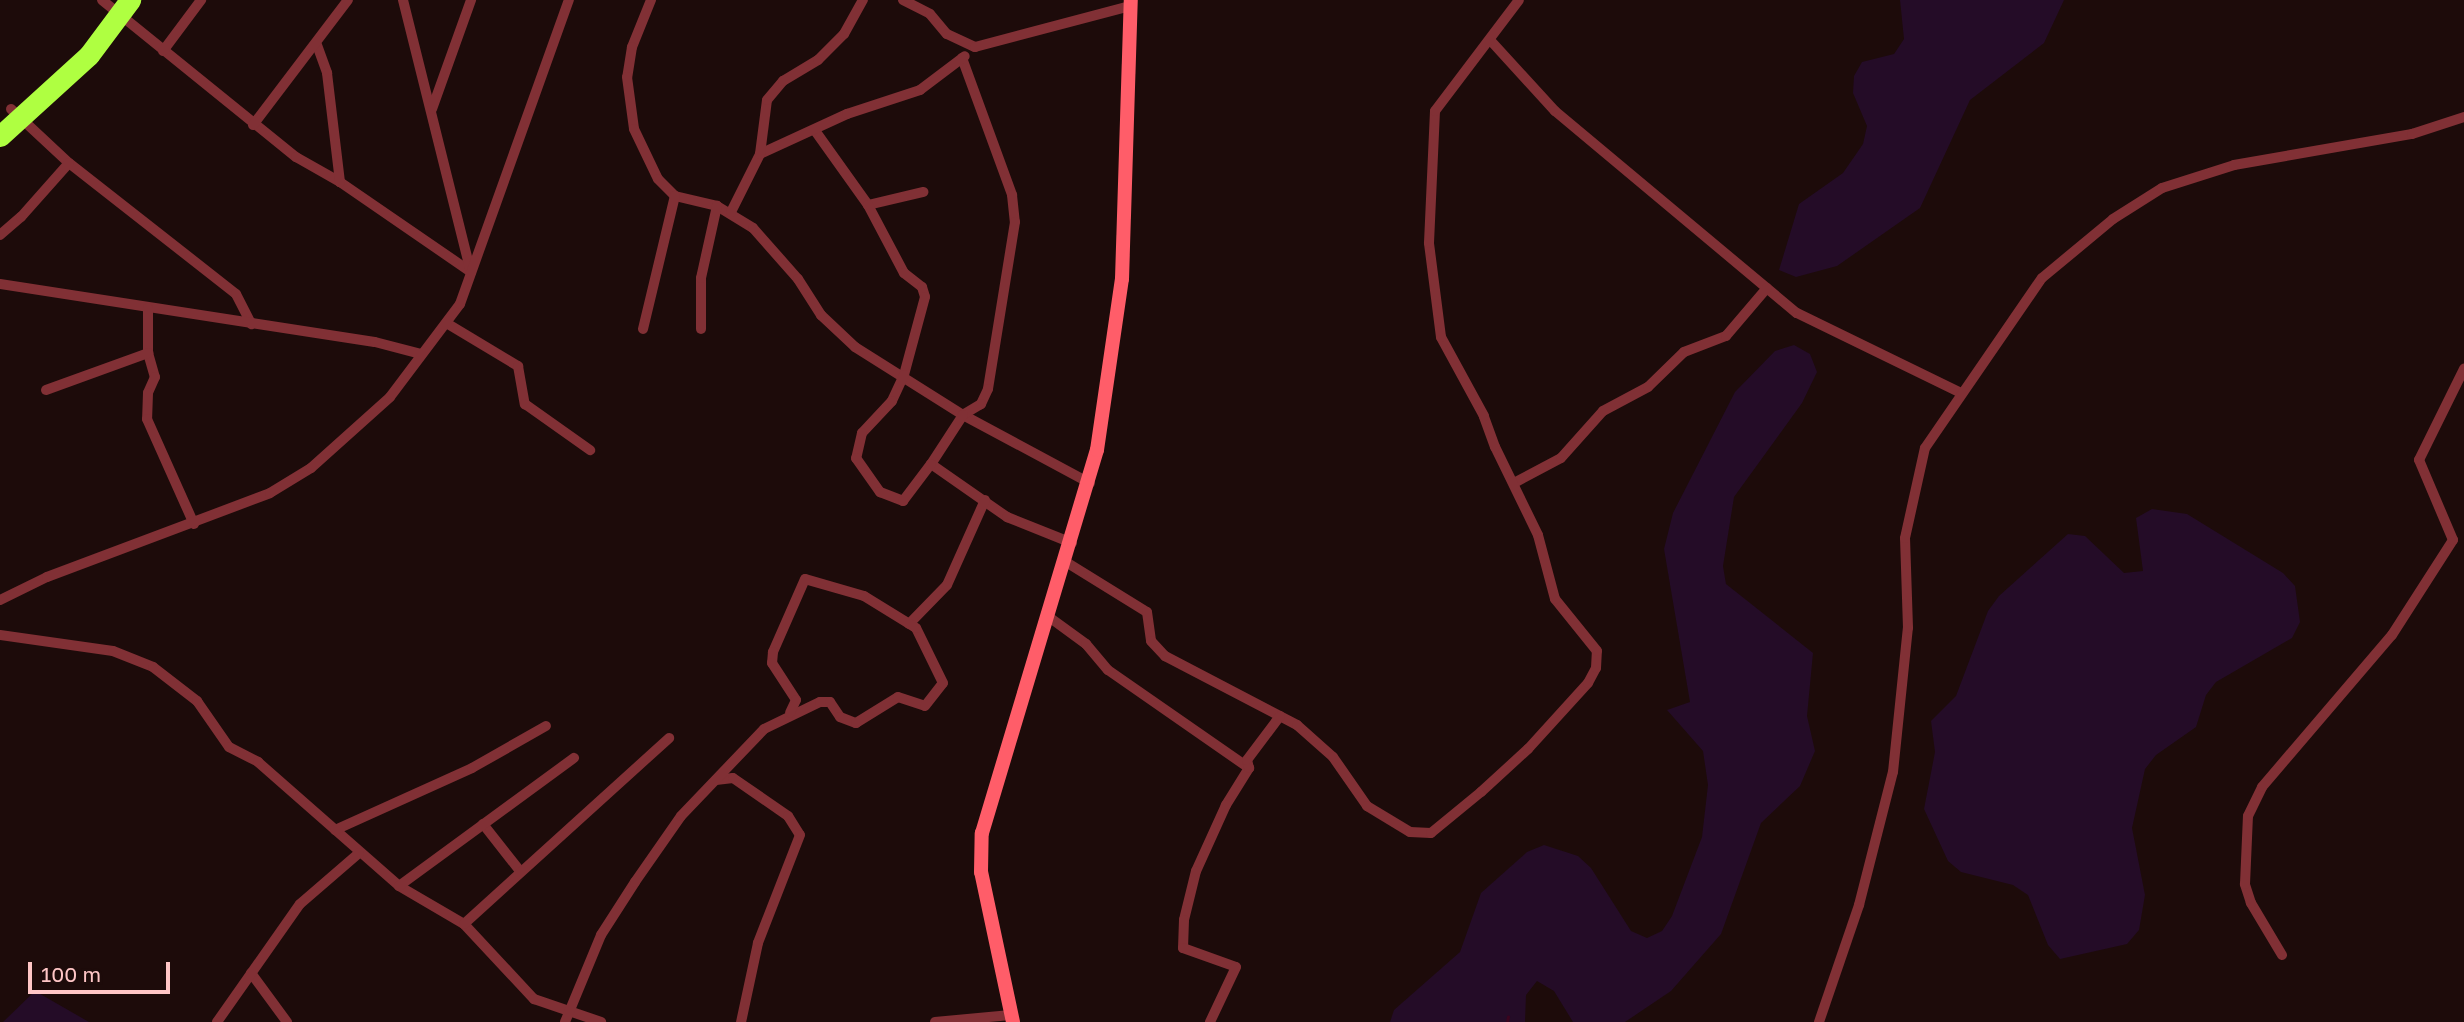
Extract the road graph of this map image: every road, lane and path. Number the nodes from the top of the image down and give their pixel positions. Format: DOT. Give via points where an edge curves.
graph roads {
  1 [pos="201,0"];
  2 [pos="348,0"];
  3 [pos="403,0"];
  4 [pos="471,0"];
  5 [pos="569,0"];
  6 [pos="651,0"];
  7 [pos="863,0"];
  8 [pos="903,0"];
  9 [pos="1519,0"];
  10 [pos="1130,3"];
  11 [pos="115,4"];
  12 [pos="1491,41"];
  13 [pos="317,45"];
  14 [pos="975,47"];
  15 [pos="163,51"];
  16 [pos="962,58"];
  17 [pos="432,110"];
  18 [pos="11,115"];
  19 [pos="2464,117"];
  20 [pos="253,125"];
  21 [pos="816,132"];
  22 [pos="0,136"];
  23 [pos="761,155"];
  24 [pos="69,163"];
  25 [pos="340,182"];
  26 [pos="923,192"];
  27 [pos="675,196"];
  28 [pos="868,205"];
  29 [pos="717,206"];
  30 [pos="731,212"];
  31 [pos="0,235"];
  32 [pos="471,272"];
  33 [pos="0,284"];
  34 [pos="1767,288"];
  35 [pos="148,308"];
  36 [pos="251,324"];
  37 [pos="448,324"];
  38 [pos="643,329"];
  39 [pos="701,329"];
  40 [pos="148,353"];
  41 [pos="421,355"];
  42 [pos="2464,369"];
  43 [pos="904,375"];
  44 [pos="46,390"];
  45 [pos="1961,393"];
  46 [pos="963,415"];
  47 [pos="590,450"];
  48 [pos="932,464"];
  49 [pos="1090,483"];
  50 [pos="1514,483"];
  51 [pos="985,500"];
  52 [pos="194,524"];
  53 [pos="1072,543"];
  54 [pos="1066,562"];
  55 [pos="0,600"];
  56 [pos="1049,617"];
  57 [pos="909,624"];
  58 [pos="0,635"];
  59 [pos="790,713"];
  60 [pos="1280,716"];
  61 [pos="546,726"];
  62 [pos="669,738"];
  63 [pos="574,758"];
  64 [pos="1249,768"];
  65 [pos="716,779"];
  66 [pos="483,824"];
  67 [pos="335,830"];
  68 [pos="359,853"];
  69 [pos="520,871"];
  70 [pos="399,886"];
  71 [pos="464,925"];
  72 [pos="262,953"];
  73 [pos="2282,955"];
  74 [pos="251,972"];
  75 [pos="261,982"];
  76 [pos="567,1018"];
  77 [pos="1012,1018"];
  78 [pos="217,1022"];
  79 [pos="287,1022"];
  80 [pos="601,1022"];
  81 [pos="741,1022"];
  82 [pos="935,1022"];
  83 [pos="1210,1022"];
  84 [pos="1819,1022"];
  1 -- 15 [label="street"];
  2 -- 13 [label="street"];
  3 -- 17 [label="street"];
  4 -- 17 [label="street"];
  5 -- 32 [label="street" via="501,200"];
  6 -- 27 [label="street" via="632,47 627,77 634,129 658,179"];
  7 -- 23 [label="street" via="844,34 818,60 783,81 767,100"];
  8 -- 14 [label="street" via="930,14 947,34"];
  9 -- 12 [label="street"];
  10 -- 14 [label="street"];
  10 -- 49 [label="street" via="1122,279"];
  11 -- 15 [label="street"];
  11 -- 18 [label="highway" via="89,55"];
  12 -- 34 [label="street" via="1555,111"];
  12 -- 50 [label="street" via="1435,111 1429,243 1441,337"];
  13 -- 20 [label="street"];
  13 -- 25 [label="street" via="327,73"];
  14 -- 16 [label="street"];
  15 -- 20 [label="street"];
  16 -- 21 [label="street" via="920,90 847,114"];
  16 -- 46 [label="street" via="1012,195 1015,222 988,389 981,404"];
  17 -- 32 [label="street"];
  18 -- 22 [label="highway"];
  18 -- 24 [label="street"];
  19 -- 45 [label="street" via="2412,135 2234,164 2145,196 2042,278"];
  20 -- 25 [label="street" via="296,158"];
  21 -- 23 [label="street"];
  21 -- 28 [label="street"];
  23 -- 30 [label="street"];
  24 -- 31 [label="street"];
  24 -- 36 [label="street" via="236,295"];
  25 -- 32 [label="street"];
  26 -- 28 [label="street"];
  27 -- 29 [label="street"];
  27 -- 38 [label="street"];
  28 -- 43 [label="street" via="904,273 922,287 925,297"];
  29 -- 30 [label="street"];
  29 -- 39 [label="street" via="701,278"];
  30 -- 43 [label="street" via="752,228 798,279 835,330"];
  32 -- 37 [label="street"];
  33 -- 35 [label="street"];
  34 -- 45 [label="street" via="1797,313"];
  34 -- 50 [label="street" via="1726,336 1684,352 1648,387 1603,411 1561,458"];
  35 -- 36 [label="street"];
  35 -- 40 [label="street"];
  36 -- 41 [label="street" via="375,342"];
  37 -- 41 [label="street"];
  37 -- 47 [label="street" via="518,366 525,404"];
  40 -- 44 [label="street"];
  40 -- 52 [label="street" via="155,377 148,393 147,419"];
  41 -- 52 [label="street" via="390,397 311,468 270,493"];
  42 -- 73 [label="street" via="2419,460 2453,540 2392,635 2262,787 2248,816 2245,884"];
  43 -- 46 [label="street"];
  43 -- 48 [label="street" via="892,401 862,433 856,458 880,492 903,501"];
  45 -- 84 [label="street" via="1925,448 1914,485 1905,538 1906,652 1893,772 1860,905"];
  46 -- 48 [label="street"];
  46 -- 49 [label="street"];
  48 -- 51 [label="street"];
  49 -- 53 [label="street"];
  50 -- 60 [label="street" via="1549,564 1555,598 1599,658 1588,683 1528,749 1431,833 1420,835 1367,806 1333,757"];
  51 -- 53 [label="street" via="1007,517"];
  51 -- 57 [label="street" via="947,585"];
  52 -- 55 [label="street" via="47,577"];
  53 -- 54 [label="street"];
  54 -- 56 [label="street"];
  54 -- 60 [label="street" via="1147,612 1151,641 1165,656"];
  56 -- 64 [label="street" via="1086,644 1108,670"];
  56 -- 77 [label="street" via="982,833 981,872"];
  57 -- 59 [label="street" via="922,635 943,683 929,704 898,697 856,723 840,717 825,701"];
  57 -- 59 [label="street" via="864,596 805,579 773,652 772,663 796,700"];
  58 -- 67 [label="street" via="113,651 153,667 197,701 229,747 258,762"];
  59 -- 65 [label="street" via="764,729"];
  60 -- 64 [label="street" via="1247,760"];
  61 -- 67 [label="street" via="472,768"];
  62 -- 69 [label="street"];
  63 -- 66 [label="street"];
  64 -- 83 [label="street" via="1226,805 1196,871 1184,920 1183,948 1236,967"];
  65 -- 76 [label="street" via="681,816 601,935"];
  65 -- 81 [label="street" via="733,778 788,816 800,835 758,943"];
  66 -- 69 [label="street"];
  66 -- 70 [label="street"];
  67 -- 68 [label="street"];
  68 -- 70 [label="street"];
  68 -- 72 [label="street" via="300,904"];
  69 -- 71 [label="street"];
  70 -- 71 [label="street"];
  71 -- 76 [label="street" via="534,999"];
  72 -- 74 [label="street"];
  72 -- 75 [label="street"];
  74 -- 75 [label="street"];
  74 -- 78 [label="street"];
  75 -- 79 [label="street"];
  76 -- 80 [label="street"];
  77 -- 82 [label="street"];
}
